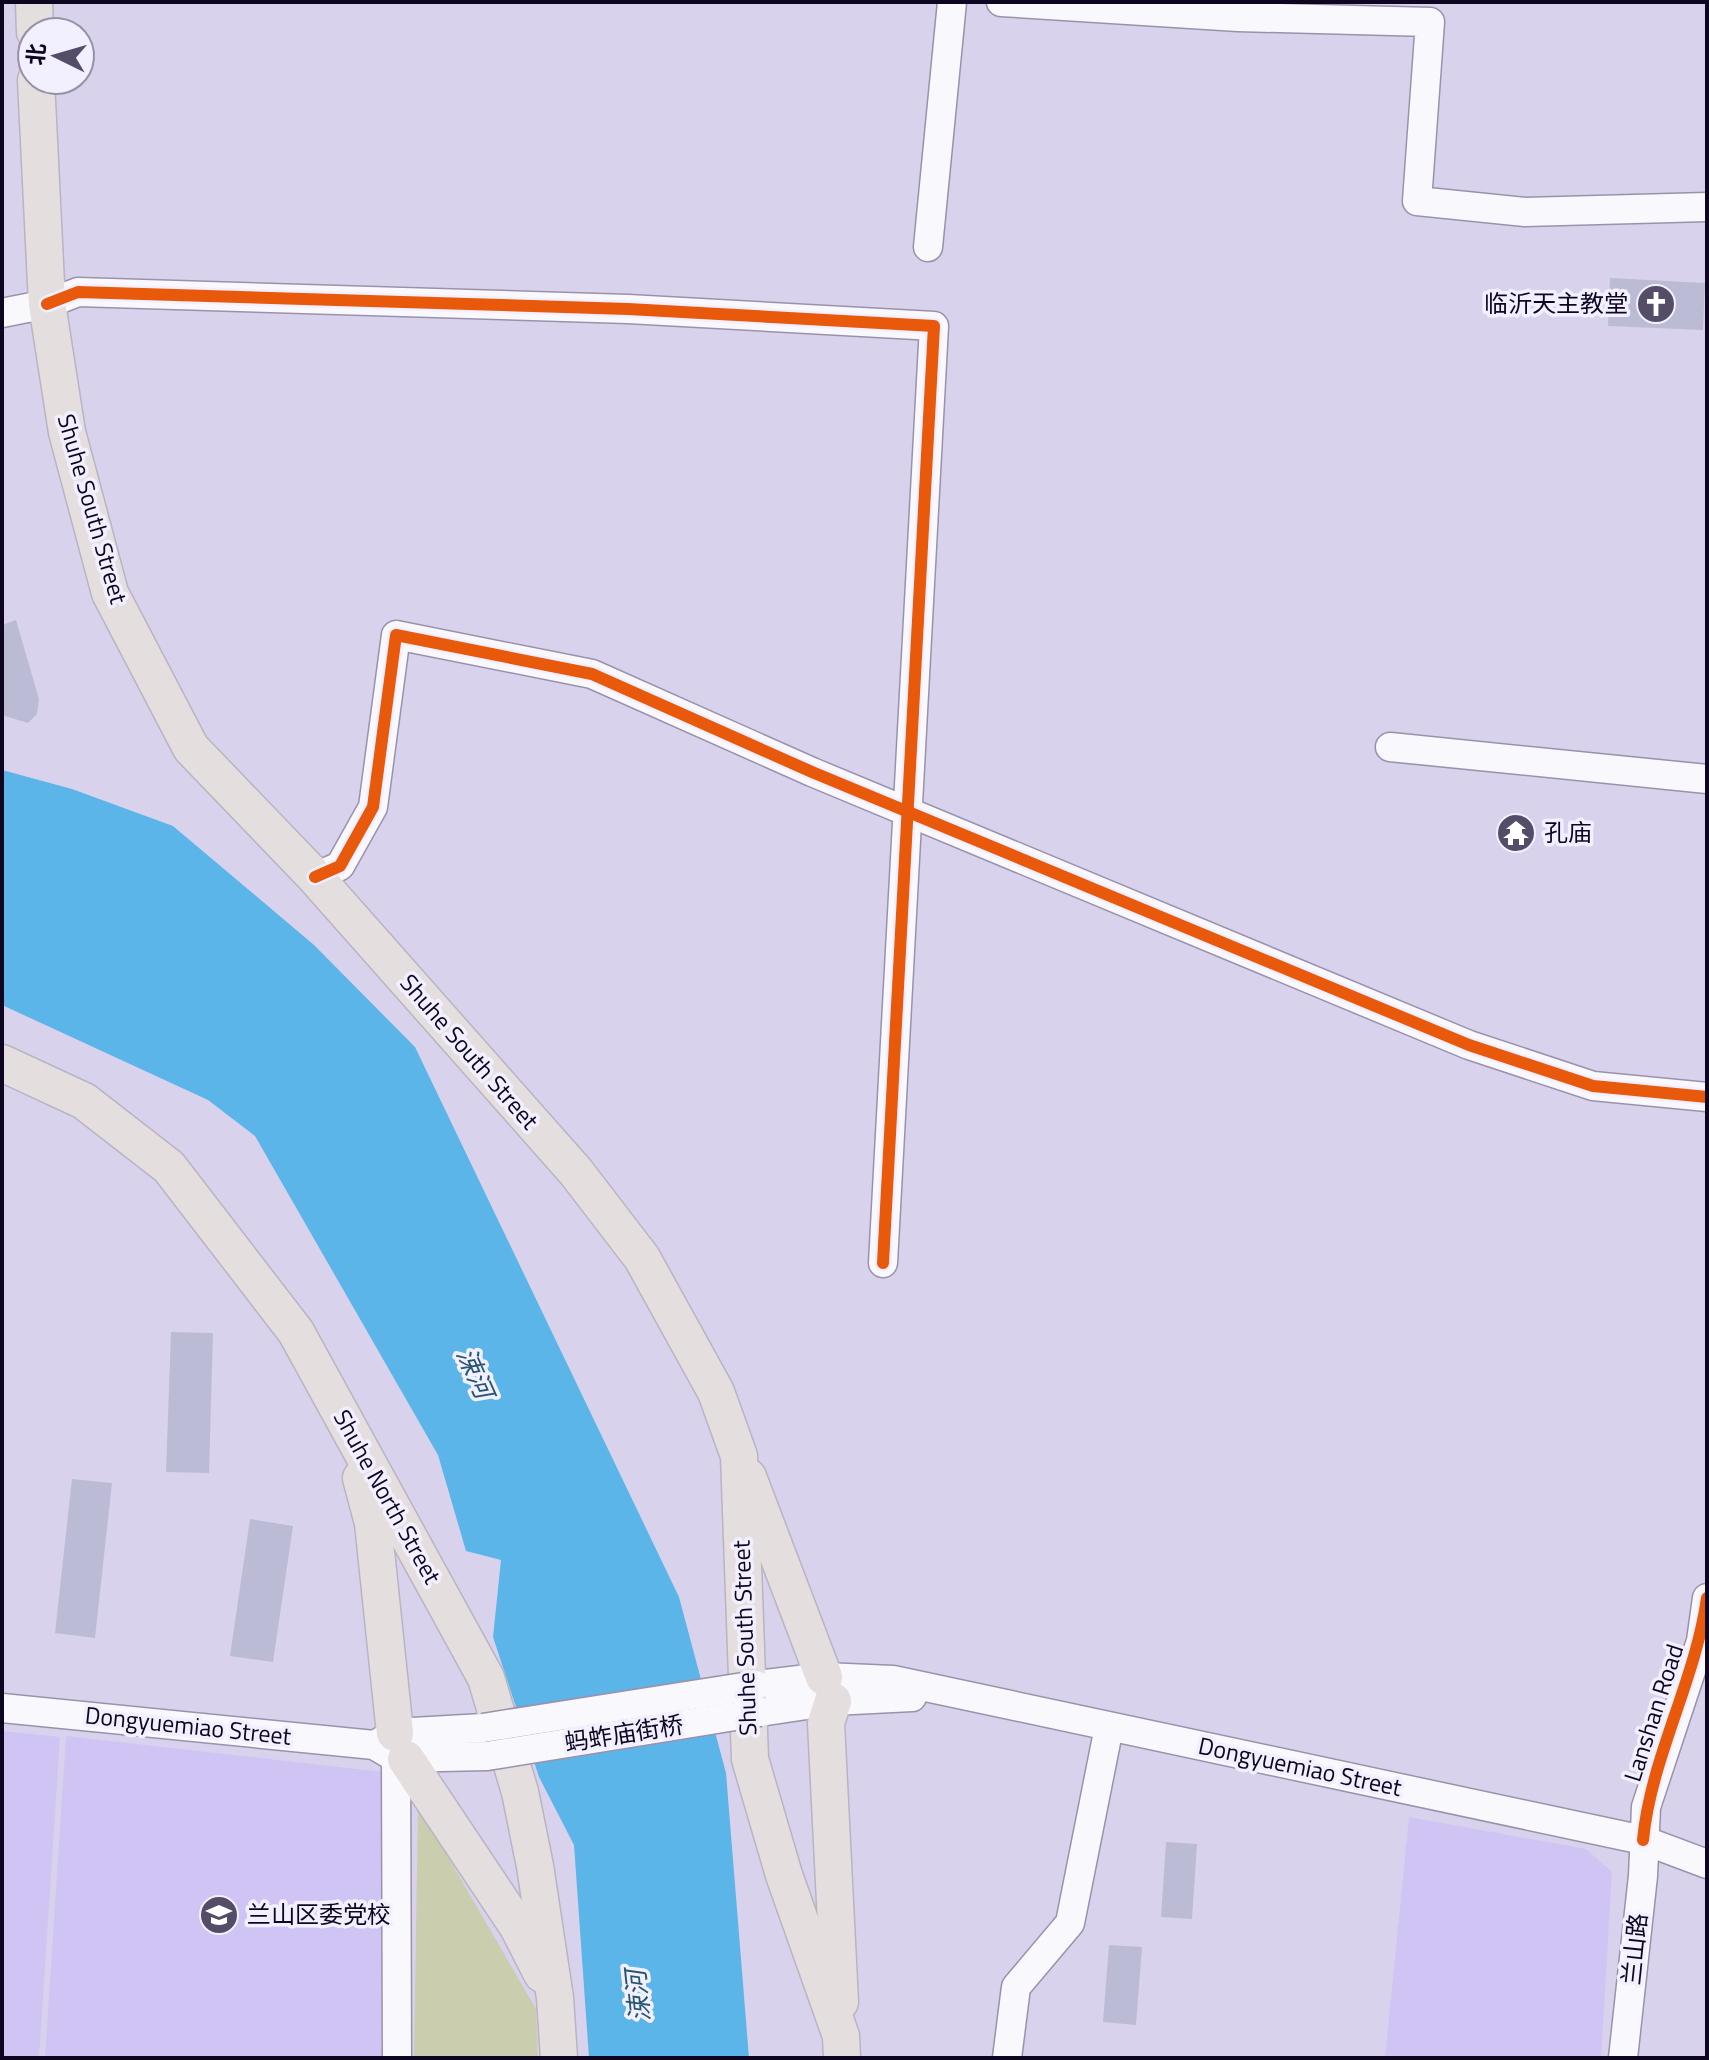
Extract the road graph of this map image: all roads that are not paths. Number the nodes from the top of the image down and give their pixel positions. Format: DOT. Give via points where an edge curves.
graph roads {
  1 [pos="952,2"];
  2 [pos="1001,2"];
  3 [pos="37,96"];
  4 [pos="1707,207"];
  5 [pos="928,247"];
  6 [pos="47,304"];
  7 [pos="2,313"];
  8 [pos="1390,747"];
  9 [pos="1707,779"];
  10 [pos="908,812"];
  11 [pos="315,877"];
  12 [pos="2,1063"];
  13 [pos="1707,1097"];
  14 [pos="883,1263"];
  15 [pos="716,1392"];
  16 [pos="347,1426"];
  17 [pos="741,1570"];
  18 [pos="434,1584"];
  19 [pos="1707,1598"];
  20 [pos="1704,1642"];
  21 [pos="819,1691"];
  22 [pos="758,1698"];
  23 [pos="2,1708"];
  24 [pos="1109,1727"];
  25 [pos="485,1742"];
  26 [pos="401,1748"];
  27 [pos="1643,1840"];
  28 [pos="1707,1864"];
  29 [pos="535,1866"];
  30 [pos="784,1875"];
  31 [pos="555,1998"];
  32 [pos="841,2047"];
  33 [pos="397,2058"];
  34 [pos="559,2058"];
  35 [pos="1007,2058"];
  36 [pos="1623,2058"];
  1 -- 5 [label="street"];
  2 -- 4 [label="street" via="1430,22 1417,201 1525,212"];
  3 -- 6 [label="main road, Shuhe South Street"];
  6 -- 7 [label="street"];
  6 -- 10 [label="street" via="78,292 628,309 934,326"];
  6 -- 11 [label="main road, Shuhe South Street" via="67,432 110,593 191,748"];
  8 -- 9 [label="street"];
  10 -- 11 [label="street" via="592,674 396,635 373,807 340,866"];
  10 -- 13 [label="street" via="1469,1045 1593,1086"];
  10 -- 14 [label="street"];
  11 -- 15 [label="main road, Shuhe South Street" via="576,1172 642,1258"];
  12 -- 16 [label="main road, Shuhe North Street" via="84,1101 169,1167 296,1332"];
  15 -- 17 [label="main road, Shuhe South Street" via="739,1456"];
  15 -- 21 [label="main road"];
  16 -- 18 [label="main road, Shuhe North Street"];
  16 -- 26 [label="main road" via="373,1523"];
  17 -- 21 [label="main road" via="756,1558 770,1560"];
  17 -- 30 [label="main road, Shuhe South Street" via="750,1759"];
  18 -- 26 [label="main road" via="402,1577 397,1595"];
  18 -- 29 [label="main road, Shuhe North Street" via="486,1678 520,1792"];
  19 -- 20 [label="street, Lanshan Road"];
  20 -- 27 [label="street, Lanshan Road" via="1646,1807"];
  21 -- 22 [label="street, Dongyuemiao Street"];
  21 -- 24 [label="street, Dongyuemiao Street" via="893,1680"];
  21 -- 30 [label="main road" via="823,1847 815,1873 801,1881"];
  21 -- 32 [label="main road" via="826,1723"];
  22 -- 25 [label="street, 蚂蚱庙街桥, bridge"];
  23 -- 26 [label="street, Dongyuemiao Street"];
  24 -- 27 [label="street, Dongyuemiao Street"];
  24 -- 35 [label="street" via="1070,1923 1016,1987"];
  25 -- 26 [label="street, Dongyuemiao Street"];
  26 -- 29 [label="main road" via="502,1889 515,1897 529,1889"];
  26 -- 31 [label="main road" via="518,1927"];
  26 -- 33 [label="street"];
  27 -- 28 [label="street, Dongyuemiao Street"];
  27 -- 36 [label="street, 兰山路"];
  29 -- 31 [label="main road, Shuhe North Street"];
  30 -- 32 [label="main road, Shuhe South Street"];
  31 -- 34 [label="main road, Shuhe North Street"];
}
